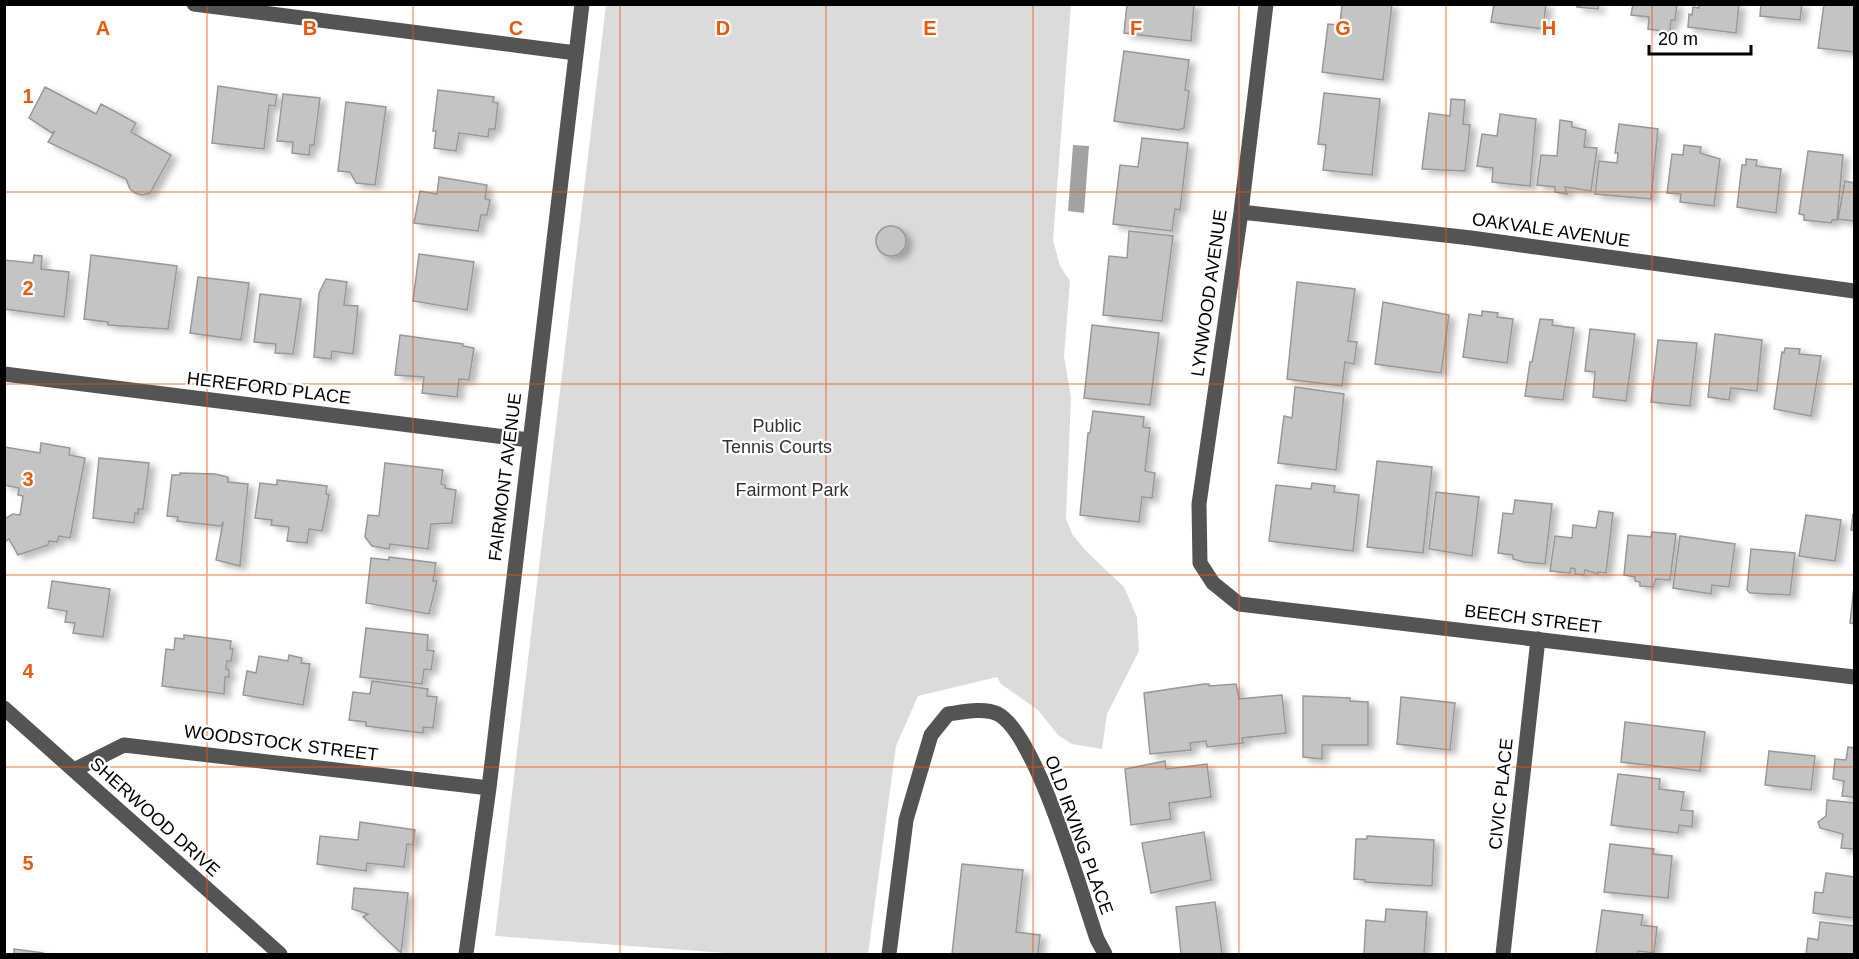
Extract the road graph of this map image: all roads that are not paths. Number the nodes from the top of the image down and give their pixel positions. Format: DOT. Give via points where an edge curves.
graph roads {
  1 [pos="194,4"];
  2 [pos="582,4"];
  3 [pos="1266,4"];
  4 [pos="576,53"];
  5 [pos="1241,212"];
  6 [pos="1854,291"];
  7 [pos="4,374"];
  8 [pos="529,440"];
  9 [pos="1214,583"];
  10 [pos="1538,639"];
  11 [pos="1854,677"];
  12 [pos="4,708"];
  13 [pos="74,770"];
  14 [pos="489,788"];
  15 [pos="280,954"];
  16 [pos="466,954"];
  17 [pos="890,954"];
  18 [pos="1105,954"];
  19 [pos="1503,954"];
  1 -- 4 [label="street"];
  2 -- 4 [label="street, FAIRMONT AVENUE"];
  3 -- 5 [label="street, LYNWOOD AVENUE"];
  4 -- 8 [label="street, FAIRMONT AVENUE"];
  5 -- 6 [label="street, OAKVALE AVENUE" via="1472,238"];
  5 -- 9 [label="street, LYNWOOD AVENUE" via="1199,504 1200,563"];
  7 -- 8 [label="street, HEREFORD PLACE"];
  8 -- 14 [label="street, FAIRMONT AVENUE"];
  9 -- 10 [label="street, BEECH STREET" via="1239,604"];
  10 -- 11 [label="street, BEECH STREET"];
  10 -- 19 [label="street, CIVIC PLACE"];
  12 -- 13 [label="street, SHERWOOD DRIVE"];
  13 -- 14 [label="street, WOODSTOCK STREET" via="124,745"];
  13 -- 15 [label="street, SHERWOOD DRIVE"];
  14 -- 16 [label="street, FAIRMONT AVENUE"];
  17 -- 18 [label="street, OLD IRVING PLACE" via="906,820 932,735 948,714 970,711 997,714 1016,730 1043,785"];
}
